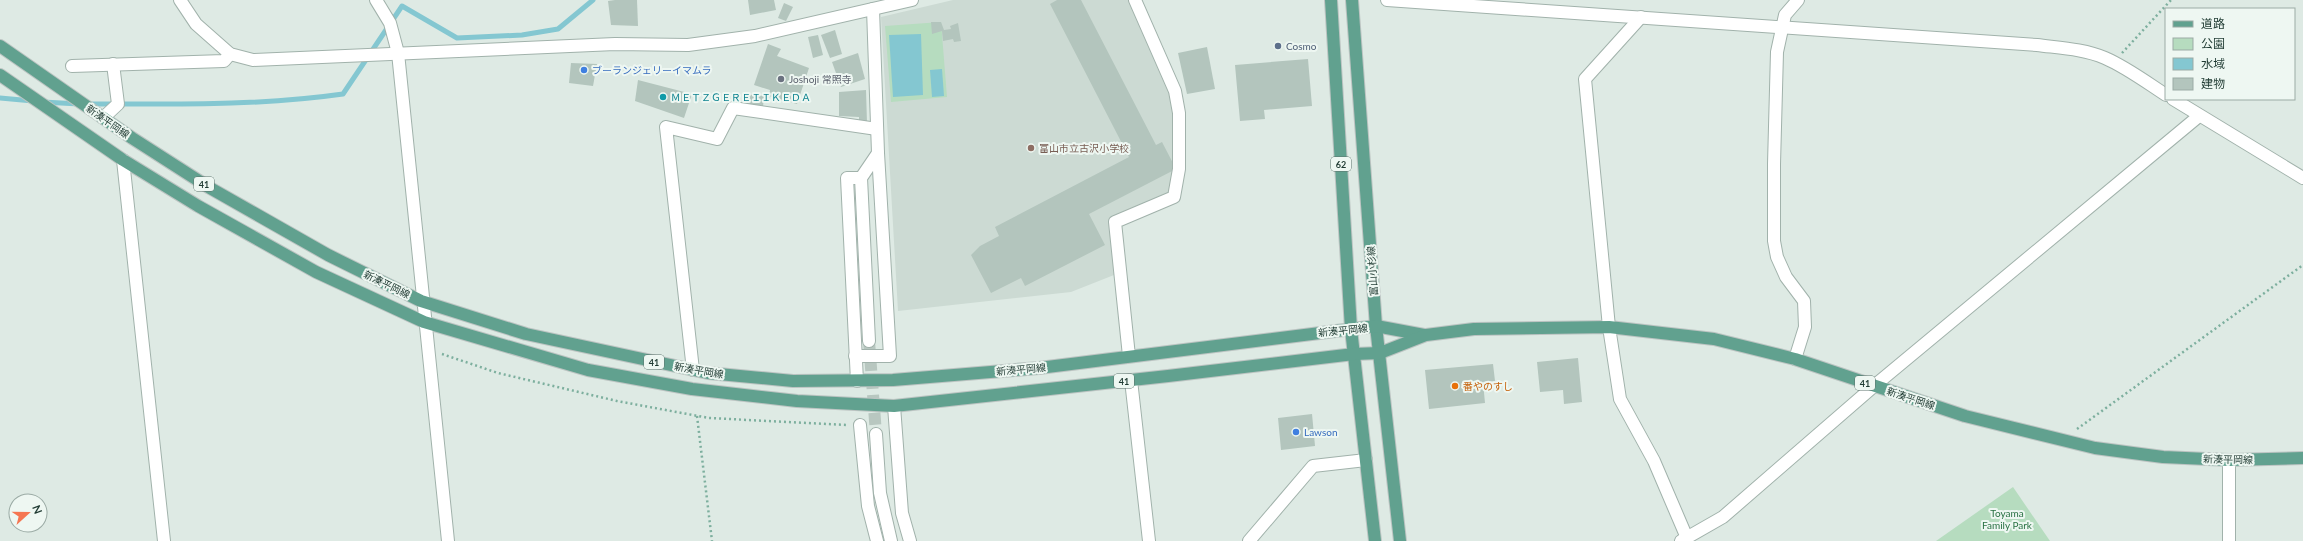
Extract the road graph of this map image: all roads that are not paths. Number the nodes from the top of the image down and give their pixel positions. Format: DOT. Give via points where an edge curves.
graph roads {
  1 [pos="180,0"];
  2 [pos="376,0"];
  3 [pos="912,0"];
  4 [pos="1135,0"];
  5 [pos="1331,0"];
  6 [pos="1352,0"];
  7 [pos="1387,0"];
  8 [pos="1798,0"];
  9 [pos="873,5"];
  10 [pos="1640,17"];
  11 [pos="1782,28"];
  12 [pos="0,46"];
  13 [pos="398,53"];
  14 [pos="230,54"];
  15 [pos="114,64"];
  16 [pos="72,66"];
  17 [pos="0,74"];
  18 [pos="2165,94"];
  19 [pos="2175,100"];
  20 [pos="2199,116"];
  21 [pos="103,118"];
  22 [pos="878,129"];
  23 [pos="878,153"];
  24 [pos="123,160"];
  25 [pos="861,178"];
  26 [pos="2303,178"];
  27 [pos="422,301"];
  28 [pos="424,322"];
  29 [pos="1376,326"];
  30 [pos="1609,327"];
  31 [pos="1351,329"];
  32 [pos="1426,335"];
  33 [pos="869,341"];
  34 [pos="1380,353"];
  35 [pos="1354,354"];
  36 [pos="856,356"];
  37 [pos="1129,356"];
  38 [pos="1795,359"];
  39 [pos="693,370"];
  40 [pos="857,380"];
  41 [pos="1131,380"];
  42 [pos="1874,386"];
  43 [pos="894,406"];
  44 [pos="860,425"];
  45 [pos="876,434"];
  46 [pos="2303,458"];
  47 [pos="1366,460"];
  48 [pos="2229,460"];
  49 [pos="1684,539"];
  50 [pos="164,541"];
  51 [pos="448,541"];
  52 [pos="877,541"];
  53 [pos="891,541"];
  54 [pos="910,541"];
  55 [pos="1149,541"];
  56 [pos="1249,541"];
  57 [pos="1375,541"];
  58 [pos="1400,541"];
  59 [pos="2229,541"];
  1 -- 14 [label="street" via="196,24"];
  2 -- 13 [label="street" via="390,23"];
  3 -- 9 [label="street"];
  4 -- 37 [label="street" via="1175,91 1179,113 1179,168 1174,197 1115,222"];
  5 -- 31 [label="main road, 62"];
  6 -- 29 [label="main road, 富山小杉線 / 62"];
  7 -- 10 [label="street"];
  8 -- 11 [label="street" via="1785,15"];
  9 -- 13 [label="street" via="755,36 688,45 615,44"];
  9 -- 22 [label="street"];
  10 -- 11 [label="street"];
  10 -- 30 [label="street" via="1585,79"];
  11 -- 18 [label="street" via="2037,45 2076,50 2114,62"];
  11 -- 38 [label="street" via="1777,52 1774,241 1777,257 1786,277 1804,301 1805,327"];
  12 -- 21 [label="main road, 新湊平岡線 / 41"];
  13 -- 14 [label="street" via="253,60"];
  13 -- 27 [label="street"];
  14 -- 15 [label="street" via="224,61"];
  15 -- 16 [label="street"];
  15 -- 21 [label="street" via="118,104"];
  17 -- 24 [label="main road, 新湊平岡線 / 41"];
  19 -- 20 [label="street"];
  20 -- 26 [label="street"];
  20 -- 42 [label="street"];
  21 -- 27 [label="main road, 新湊平岡線 / 41" via="210,188 328,255"];
  22 -- 23 [label="street"];
  22 -- 39 [label="street" via="733,108 717,139 666,126"];
  23 -- 25 [label="street"];
  23 -- 36 [label="street" via="890,356"];
  24 -- 28 [label="main road, 新湊平岡線 / 41" via="198,206 316,272"];
  24 -- 50 [label="street"];
  25 -- 33 [label="street"];
  25 -- 36 [label="street" via="847,178"];
  27 -- 28 [label="street"];
  27 -- 39 [label="main road, 新湊平岡線 / 41" via="526,334"];
  28 -- 43 [label="main road, 新湊平岡線 / 41" via="588,370 692,389 797,401"];
  28 -- 51 [label="street"];
  29 -- 31 [label="main road, 新湊平岡線 / 41"];
  29 -- 32 [label="main road, 新湊平岡線 / 41"];
  29 -- 34 [label="main road, 富山小杉線 / 62"];
  30 -- 32 [label="main road, 新湊平岡線 / 41" via="1474,329"];
  30 -- 38 [label="main road, 新湊平岡線 / 41" via="1714,339"];
  30 -- 49 [label="street" via="1620,399 1654,461"];
  31 -- 35 [label="main road, 62"];
  31 -- 37 [label="main road, 新湊平岡線 / 41"];
  32 -- 34 [label="main road, 新湊平岡線 / 41"];
  34 -- 35 [label="main road, 新湊平岡線 / 41"];
  34 -- 58 [label="main road, 富山小杉線 / 62"];
  35 -- 41 [label="main road, 新湊平岡線 / 41"];
  35 -- 47 [label="main road, 62"];
  36 -- 40 [label="street"];
  37 -- 40 [label="main road, 新湊平岡線 / 41" via="1039,368 893,380"];
  38 -- 42 [label="main road, 新湊平岡線 / 41"];
  39 -- 40 [label="main road, 新湊平岡線 / 41" via="793,381"];
  41 -- 43 [label="main road, 新湊平岡線 / 41"];
  41 -- 55 [label="street"];
  42 -- 48 [label="main road, 新湊平岡線 / 41" via="1965,416 2096,448 2148,455"];
  42 -- 49 [label="street" via="1723,517"];
  43 -- 54 [label="street" via="902,513"];
  44 -- 52 [label="street" via="868,506"];
  45 -- 53 [label="street" via="880,493"];
  46 -- 48 [label="main road, 新湊平岡線 / 41"];
  47 -- 56 [label="street" via="1313,466"];
  47 -- 57 [label="main road, 62"];
  48 -- 59 [label="street"];
}
